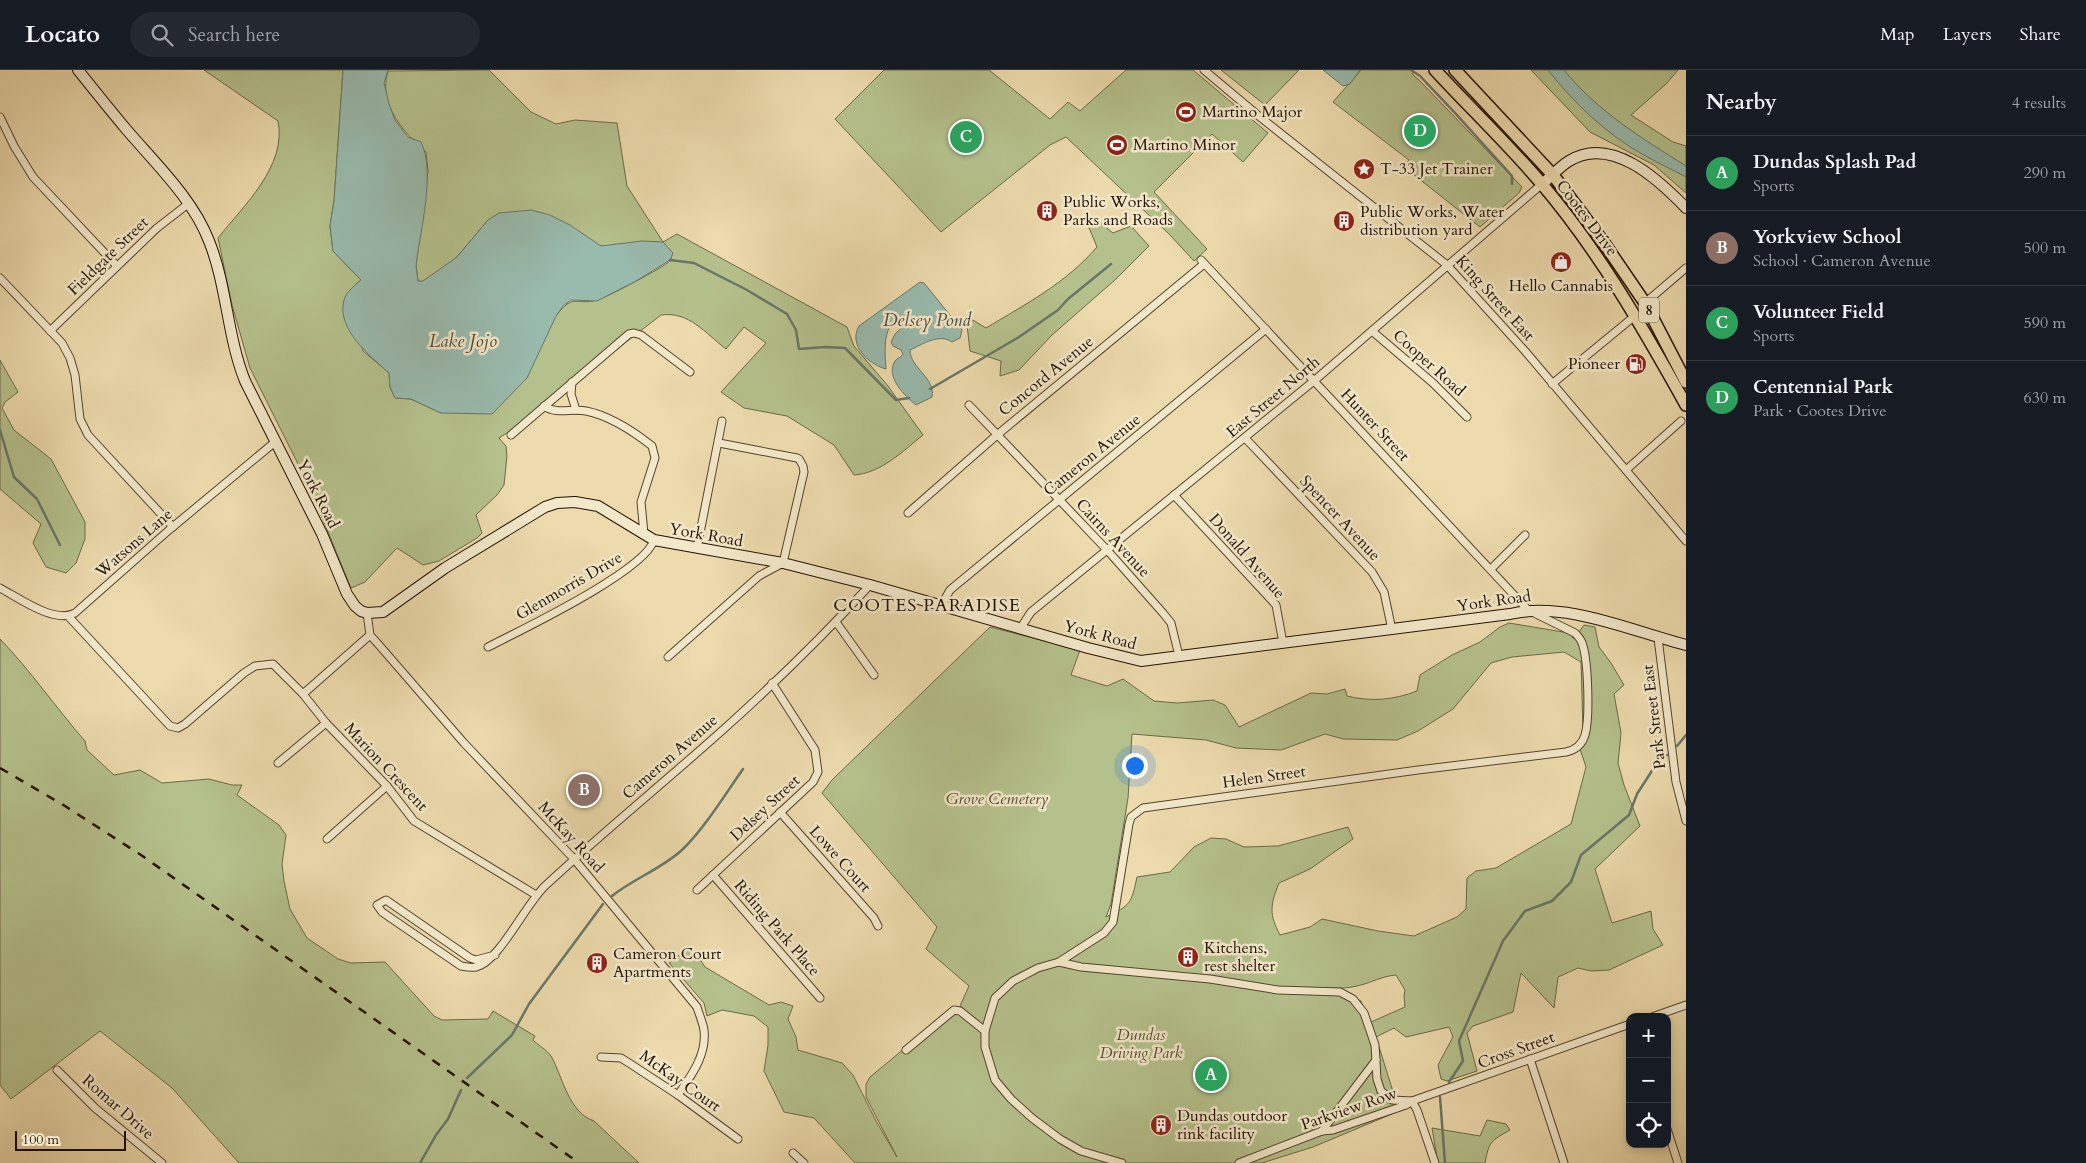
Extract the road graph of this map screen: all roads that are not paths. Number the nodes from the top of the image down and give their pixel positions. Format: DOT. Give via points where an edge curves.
graph roads {
  1 [pos="78,70"];
  2 [pos="1204,70"];
  3 [pos="1435,70"];
  4 [pos="1455,70"];
  5 [pos="0,117"];
  6 [pos="1553,175"];
  7 [pos="1542,184"];
  8 [pos="188,204"];
  9 [pos="1686,208"];
  10 [pos="1203,262"];
  11 [pos="1447,265"];
  12 [pos="117,266"];
  13 [pos="1686,268"];
  14 [pos="0,278"];
  15 [pos="1621,292"];
  16 [pos="1646,304"];
  17 [pos="1636,315"];
  18 [pos="1266,330"];
  19 [pos="1372,331"];
  20 [pos="50,332"];
  21 [pos="690,372"];
  22 [pos="1315,380"];
  23 [pos="572,382"];
  24 [pos="1686,382"];
  25 [pos="1552,384"];
  26 [pos="969,405"];
  27 [pos="544,406"];
  28 [pos="1686,406"];
  29 [pos="576,410"];
  30 [pos="1467,417"];
  31 [pos="722,421"];
  32 [pos="1682,421"];
  33 [pos="511,434"];
  34 [pos="997,434"];
  35 [pos="1245,438"];
  36 [pos="275,442"];
  37 [pos="719,443"];
  38 [pos="1626,470"];
  39 [pos="1174,495"];
  40 [pos="1059,500"];
  41 [pos="908,513"];
  42 [pos="173,527"];
  43 [pos="644,534"];
  44 [pos="1526,535"];
  45 [pos="654,540"];
  46 [pos="1686,540"];
  47 [pos="697,548"];
  48 [pos="1108,551"];
  49 [pos="783,564"];
  50 [pos="1491,569"];
  51 [pos="870,584"];
  52 [pos="0,588"];
  53 [pos="941,606"];
  54 [pos="1528,610"];
  55 [pos="368,613"];
  56 [pos="68,616"];
  57 [pos="836,622"];
  58 [pos="1020,628"];
  59 [pos="1392,630"];
  60 [pos="370,635"];
  61 [pos="1658,638"];
  62 [pos="1283,642"];
  63 [pos="1686,645"];
  64 [pos="488,647"];
  65 [pos="668,656"];
  66 [pos="1179,656"];
  67 [pos="874,674"];
  68 [pos="772,683"];
  69 [pos="302,694"];
  70 [pos="326,722"];
  71 [pos="278,763"];
  72 [pos="387,786"];
  73 [pos="780,812"];
  74 [pos="1686,821"];
  75 [pos="327,839"];
  76 [pos="574,859"];
  77 [pos="713,875"];
  78 [pos="697,890"];
  79 [pos="536,895"];
  80 [pos="878,926"];
  81 [pos="495,955"];
  82 [pos="1059,962"];
  83 [pos="820,998"];
  84 [pos="1686,1005"];
  85 [pos="1663,1013"];
  86 [pos="1626,1025"];
  87 [pos="985,1031"];
  88 [pos="906,1050"];
  89 [pos="601,1057"];
  90 [pos="1530,1059"];
  91 [pos="1376,1060"];
  92 [pos="57,1070"];
  93 [pos="678,1095"];
  94 [pos="1412,1101"];
  95 [pos="1322,1131"];
  96 [pos="738,1139"];
  97 [pos="1671,1141"];
  98 [pos="792,1153"];
  99 [pos="162,1163"];
  100 [pos="804,1163"];
  101 [pos="1122,1163"];
  102 [pos="1239,1163"];
  103 [pos="1435,1163"];
  104 [pos="1564,1163"];
  105 [pos="1678,1163"];
  1 -- 8 [label="street, York Road" via="162,168"];
  2 -- 11 [label="street, King Street East"];
  3 -- 7 [label="main road, Cootes Drive / 8"];
  4 -- 6 [label="main road, Cootes Drive / 8"];
  5 -- 12 [label="street" via="33,177"];
  6 -- 7 [label="street"];
  6 -- 9 [label="street" via="1569,161 1594,152 1605,153 1624,160 1664,185"];
  6 -- 16 [label="main road, Cootes Drive / 8"];
  7 -- 11 [label="street, East Street North"];
  7 -- 15 [label="main road, Cootes Drive / 8"];
  8 -- 12 [label="street, Fieldgate Street"];
  8 -- 36 [label="street, York Road" via="215,256 236,360"];
  10 -- 18 [label="street, Hunter Street"];
  10 -- 34 [label="street, Concord Avenue"];
  11 -- 19 [label="street, East Street North"];
  11 -- 25 [label="street, King Street East"];
  12 -- 20 [label="street, Fieldgate Street"];
  13 -- 16 [label="street"];
  14 -- 20 [label="street"];
  15 -- 16 [label="main road"];
  15 -- 17 [label="main road, Cootes Drive / 8"];
  16 -- 24 [label="main road, Cootes Drive / 8"];
  17 -- 25 [label="street"];
  17 -- 28 [label="main road, Cootes Drive / 8"];
  18 -- 22 [label="street, Hunter Street"];
  18 -- 40 [label="street, Cameron Avenue"];
  19 -- 22 [label="street, East Street North"];
  19 -- 30 [label="street, Cooper Road"];
  20 -- 42 [label="street" via="62,343 70,358 80,418 88,434"];
  21 -- 23 [label="street" via="634,333 623,338"];
  22 -- 35 [label="street, East Street North"];
  22 -- 50 [label="street, Hunter Street"];
  23 -- 27 [label="street"];
  23 -- 29 [label="street" via="571,394"];
  25 -- 38 [label="street, King Street East"];
  26 -- 34 [label="street, Cairns Avenue"];
  27 -- 29 [label="street" via="552,412"];
  27 -- 33 [label="street"];
  29 -- 43 [label="street" via="620,424 652,446 655,458 641,502"];
  31 -- 37 [label="street"];
  32 -- 38 [label="street"];
  34 -- 40 [label="street, Cairns Avenue"];
  34 -- 41 [label="street, Concord Avenue"];
  35 -- 39 [label="street, East Street North"];
  35 -- 59 [label="street, Spencer Avenue" via="1372,572 1384,592"];
  36 -- 42 [label="street, Watsons Lane"];
  36 -- 55 [label="street, York Road" via="322,534 347,594 356,606"];
  37 -- 47 [label="street"];
  37 -- 49 [label="street" via="801,461 804,472"];
  38 -- 46 [label="street, King Street East"];
  39 -- 48 [label="street, East Street North"];
  39 -- 62 [label="street, Donald Avenue" via="1276,605"];
  40 -- 48 [label="street, Cairns Avenue"];
  40 -- 53 [label="street, Cameron Avenue" via="950,590"];
  42 -- 56 [label="street, Watsons Lane"];
  43 -- 45 [label="street, York Road"];
  43 -- 55 [label="street, York Road" via="598,506 557,503 545,507 445,568 383,612"];
  44 -- 50 [label="street"];
  45 -- 47 [label="street, York Road"];
  45 -- 64 [label="street, Glenmorris Drive" via="652,548 636,563 603,585"];
  47 -- 49 [label="street, York Road"];
  48 -- 58 [label="street, East Street North" via="1031,612"];
  48 -- 66 [label="street, Cairns Avenue" via="1171,623"];
  49 -- 51 [label="street, York Road"];
  49 -- 65 [label="street" via="758,576"];
  50 -- 54 [label="street, Hunter Street"];
  51 -- 53 [label="street, York Road"];
  51 -- 57 [label="street, Cameron Avenue"];
  52 -- 56 [label="street" via="50,614"];
  53 -- 58 [label="street, York Road"];
  54 -- 59 [label="street, York Road"];
  54 -- 61 [label="street, York Road" via="1573,613"];
  54 -- 82 [label="street, Helen Street" via="1575,633 1583,647 1588,688 1586,726 1577,748 1143,808 1131,817 1129,824 1114,919 1104,933"];
  55 -- 60 [label="street"];
  56 -- 69 [label="street, Marion Crescent" via="170,726 178,728 185,724 255,666 273,664"];
  57 -- 67 [label="street"];
  57 -- 68 [label="street, Cameron Avenue"];
  58 -- 66 [label="street, York Road" via="1131,660 1152,661"];
  59 -- 62 [label="street, York Road"];
  60 -- 69 [label="street"];
  60 -- 76 [label="street, McKay Road" via="464,743"];
  61 -- 63 [label="street, York Road"];
  61 -- 74 [label="street, Park Street East" via="1676,782"];
  62 -- 66 [label="street, York Road"];
  68 -- 73 [label="street, Delsey Street" via="818,759 818,772 813,782"];
  68 -- 76 [label="street, Cameron Avenue"];
  69 -- 70 [label="street, Marion Crescent"];
  70 -- 71 [label="street"];
  70 -- 72 [label="street, Marion Crescent"];
  72 -- 75 [label="street"];
  72 -- 79 [label="street, Marion Crescent" via="414,821"];
  73 -- 77 [label="street, Delsey Street"];
  73 -- 80 [label="street, Lowe Court"];
  76 -- 79 [label="street, Cameron Avenue"];
  76 -- 93 [label="street, McKay Road" via="697,1007 704,1030 702,1051 694,1072"];
  77 -- 78 [label="street, Delsey Street"];
  77 -- 83 [label="street, Riding Park Place"];
  79 -- 81 [label="street, Cameron Avenue"];
  81 -- 81 [label="street, Cameron Avenue" via="476,960 470,958 386,900 377,905 382,912 461,966 475,968"];
  82 -- 87 [label="street" via="1038,968 1005,987 995,998"];
  82 -- 91 [label="street" via="1278,990 1340,992 1353,999 1364,1013 1375,1045"];
  84 -- 85 [label="street"];
  86 -- 90 [label="street, Cross Street"];
  87 -- 88 [label="street" via="954,1010"];
  87 -- 101 [label="street" via="986,1056 995,1080 1011,1099 1060,1139 1081,1151"];
  89 -- 93 [label="street, McKay Court" via="621,1058"];
  90 -- 94 [label="street, Cross Street"];
  90 -- 104 [label="street"];
  91 -- 94 [label="street" via="1381,1091 1392,1100"];
  91 -- 95 [label="street"];
  92 -- 99 [label="street, Romar Drive" via="95,1108"];
  93 -- 96 [label="street, McKay Court"];
  94 -- 95 [label="street, Parkview Row" via="1334,1130"];
  94 -- 103 [label="street"];
  95 -- 102 [label="street, Parkview Row"];
  97 -- 105 [label="street"];
  98 -- 100 [label="street"];
}
